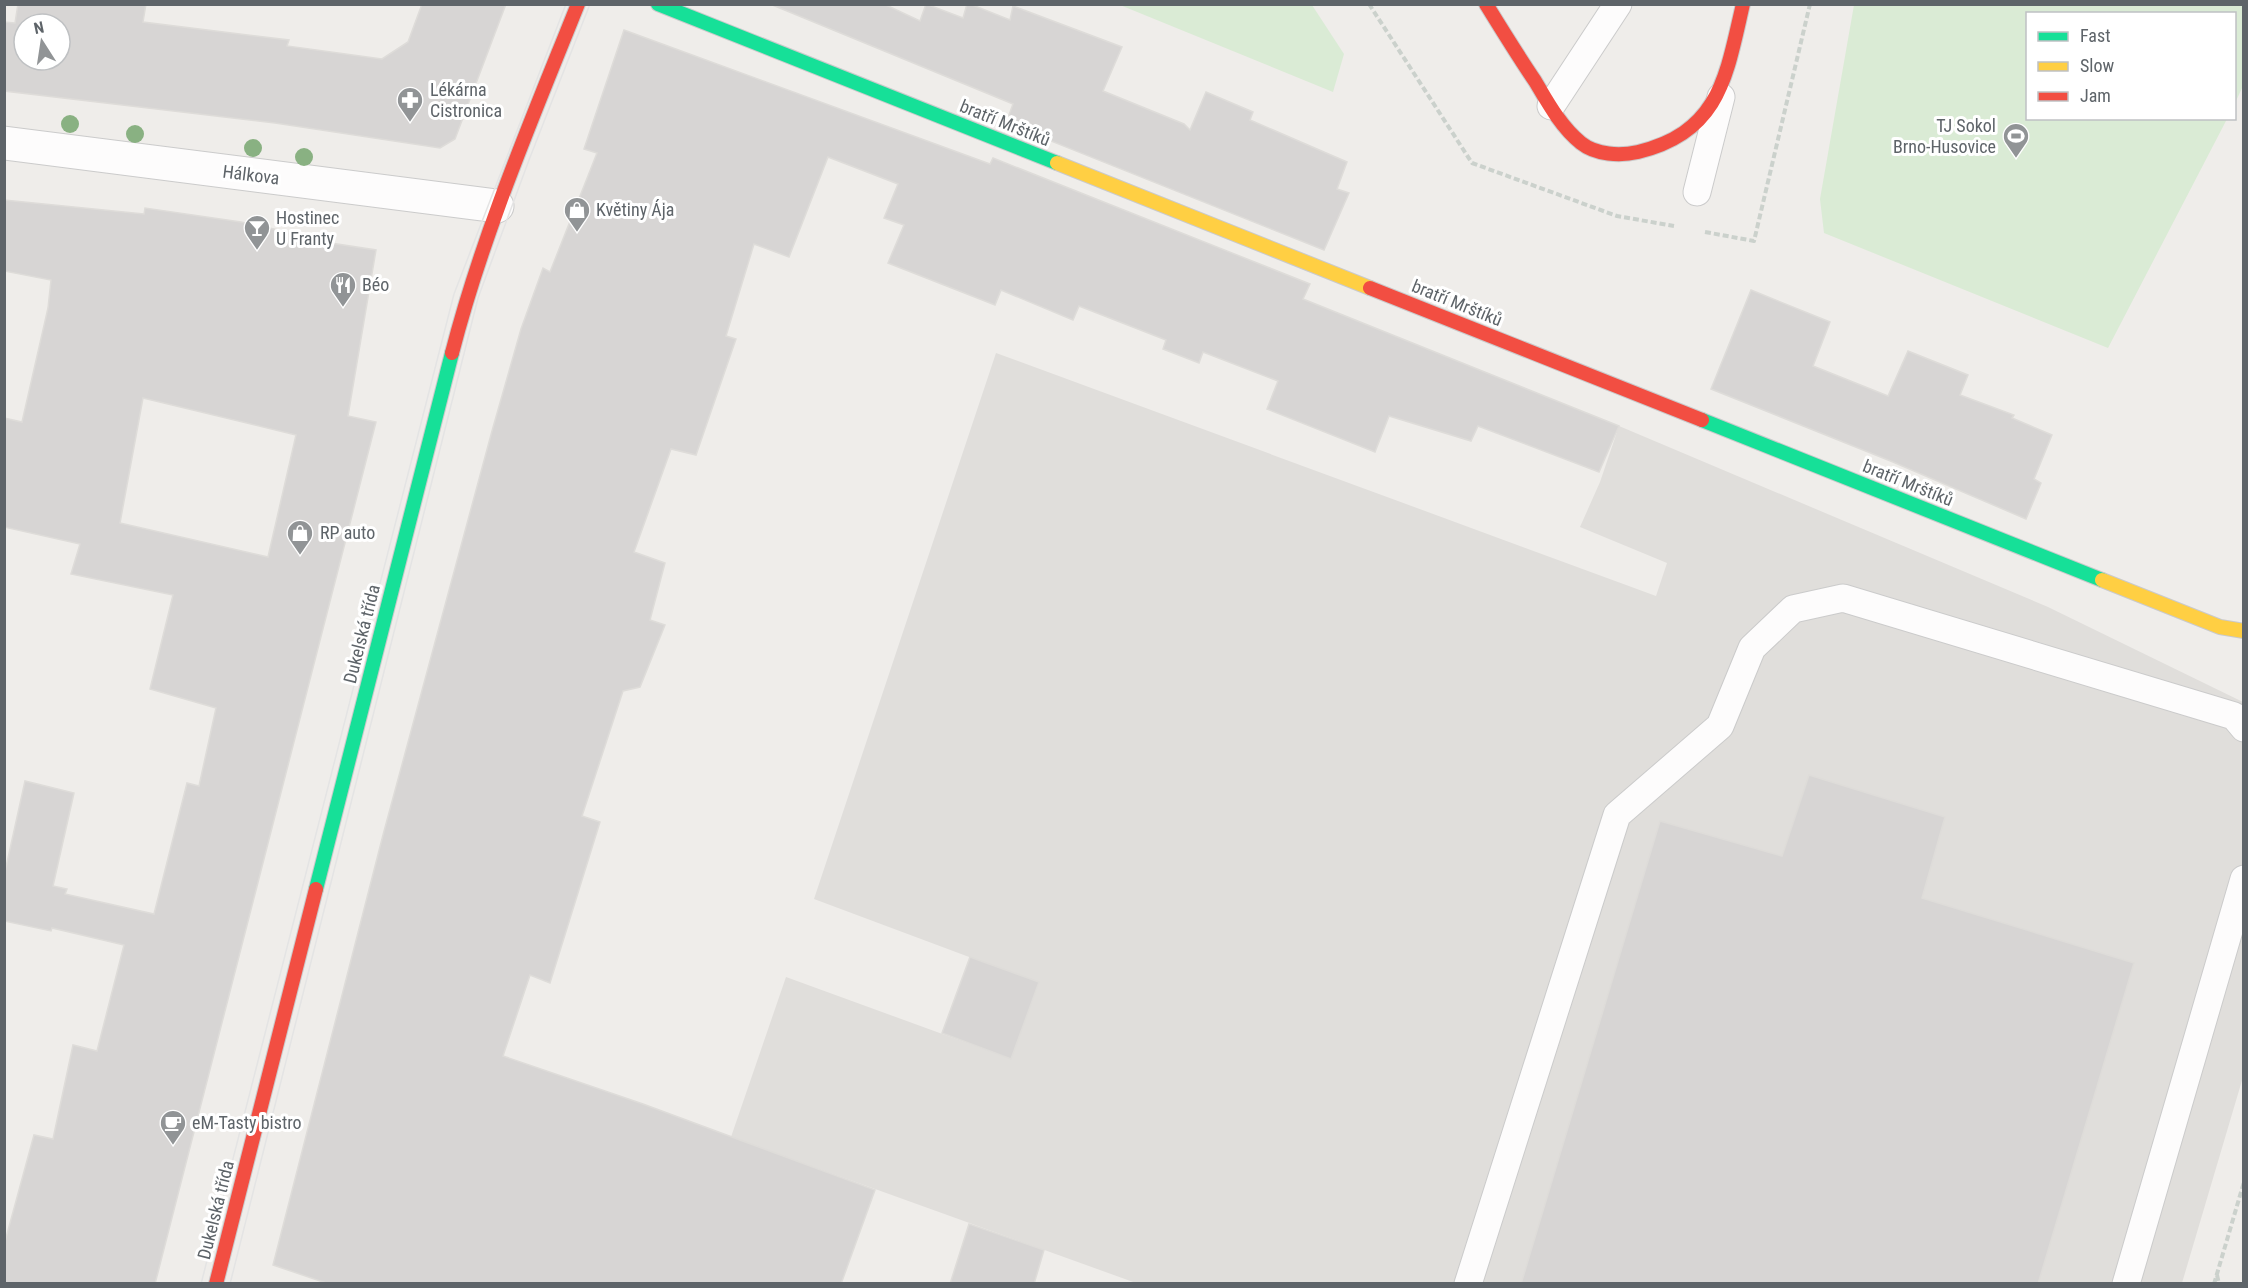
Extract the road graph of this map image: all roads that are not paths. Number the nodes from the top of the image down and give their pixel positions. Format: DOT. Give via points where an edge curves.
graph roads {
  1 [pos="578,4"];
  2 [pos="658,4"];
  3 [pos="1486,4"];
  4 [pos="1618,4"];
  5 [pos="1743,4"];
  6 [pos="1723,86"];
  7 [pos="1551,106"];
  8 [pos="4,143"];
  9 [pos="1697,192"];
  10 [pos="497,206"];
  11 [pos="2244,631"];
  12 [pos="2244,728"];
  13 [pos="2244,879"];
  14 [pos="216,1284"];
  15 [pos="1468,1284"];
  16 [pos="2126,1284"];
  1 -- 10 [label="main road, Dukelská třída"];
  2 -- 11 [label="main road, bratří Mrštíků" via="2220,627"];
  3 -- 7 [label="main road"];
  4 -- 7 [label="lane"];
  5 -- 6 [label="main road"];
  6 -- 7 [label="main road" via="1694,127 1649,150 1623,154 1598,152 1582,144"];
  6 -- 9 [label="lane"];
  8 -- 10 [label="street, Hálkova"];
  10 -- 14 [label="main road, Dukelská třída" via="445,380"];
  12 -- 15 [label="lane" via="2234,716 1843,598 1793,609 1752,648 1720,726 1617,815"];
  13 -- 16 [label="lane"];
}
